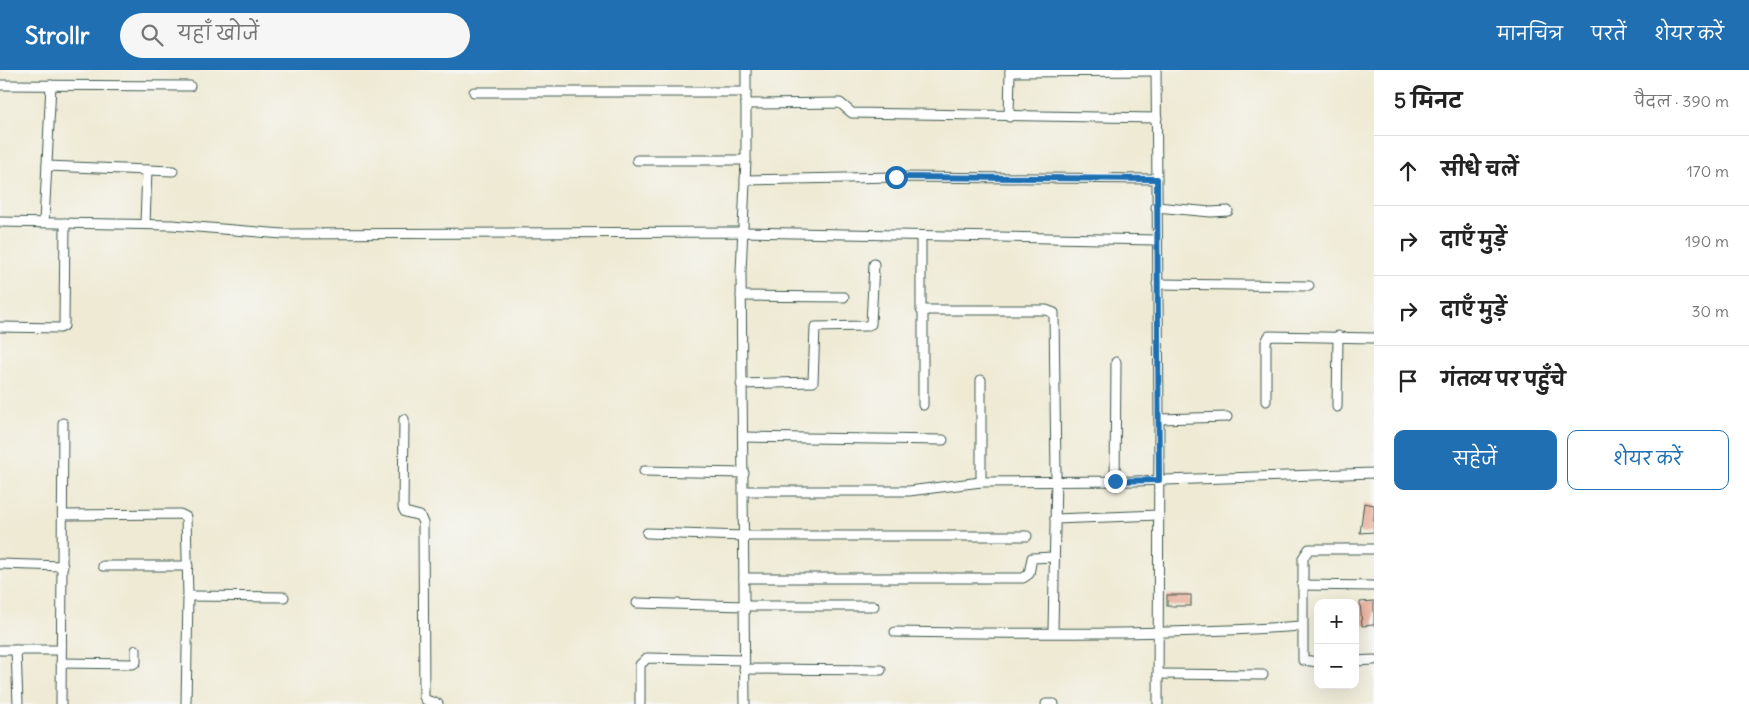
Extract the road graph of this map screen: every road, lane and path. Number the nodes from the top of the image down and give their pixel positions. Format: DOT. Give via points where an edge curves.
graph roads {
  1 [pos="746,70"];
  2 [pos="1156,70"];
  3 [pos="1010,71"];
  4 [pos="0,85"];
  5 [pos="51,85"];
  6 [pos="190,86"];
  7 [pos="474,92"];
  8 [pos="746,92"];
  9 [pos="746,104"];
  10 [pos="1009,117"];
  11 [pos="1156,118"];
  12 [pos="637,160"];
  13 [pos="746,160"];
  14 [pos="47,166"];
  15 [pos="147,170"];
  16 [pos="173,170"];
  17 [pos="1157,179"];
  18 [pos="745,180"];
  19 [pos="1156,207"];
  20 [pos="1228,211"];
  21 [pos="0,222"];
  22 [pos="44,222"];
  23 [pos="65,223"];
  24 [pos="146,224"];
  25 [pos="741,232"];
  26 [pos="921,236"];
  27 [pos="1156,240"];
  28 [pos="874,264"];
  29 [pos="1157,284"];
  30 [pos="1309,286"];
  31 [pos="741,296"];
  32 [pos="844,297"];
  33 [pos="923,311"];
  34 [pos="0,327"];
  35 [pos="1338,336"];
  36 [pos="1374,338"];
  37 [pos="1116,362"];
  38 [pos="981,380"];
  39 [pos="741,384"];
  40 [pos="1266,401"];
  41 [pos="923,405"];
  42 [pos="1337,407"];
  43 [pos="1226,417"];
  44 [pos="404,419"];
  45 [pos="1159,419"];
  46 [pos="63,423"];
  47 [pos="744,437"];
  48 [pos="943,440"];
  49 [pos="644,472"];
  50 [pos="744,473"];
  51 [pos="1374,473"];
  52 [pos="1159,480"];
  53 [pos="1056,481"];
  54 [pos="1115,481"];
  55 [pos="981,482"];
  56 [pos="744,491"];
  57 [pos="63,515"];
  58 [pos="1159,515"];
  59 [pos="1055,519"];
  60 [pos="647,533"];
  61 [pos="744,536"];
  62 [pos="1027,536"];
  63 [pos="1374,549"];
  64 [pos="1054,557"];
  65 [pos="0,564"];
  66 [pos="63,566"];
  67 [pos="103,566"];
  68 [pos="188,566"];
  69 [pos="744,578"];
  70 [pos="1302,585"];
  71 [pos="1374,586"];
  72 [pos="188,596"];
  73 [pos="284,597"];
  74 [pos="637,603"];
  75 [pos="744,606"];
  76 [pos="874,606"];
  77 [pos="1301,626"];
  78 [pos="1159,631"];
  79 [pos="895,632"];
  80 [pos="1054,632"];
  81 [pos="0,650"];
  82 [pos="16,650"];
  83 [pos="61,650"];
  84 [pos="136,650"];
  85 [pos="1374,660"];
  86 [pos="1314,661"];
  87 [pos="1359,661"];
  88 [pos="61,663"];
  89 [pos="744,664"];
  90 [pos="881,670"];
  91 [pos="1158,674"];
  92 [pos="1263,675"];
  93 [pos="18,704"];
  94 [pos="61,704"];
  95 [pos="186,704"];
  96 [pos="438,704"];
  97 [pos="640,704"];
  98 [pos="744,704"];
  99 [pos="1046,704"];
  100 [pos="1054,704"];
  101 [pos="1158,704"];
  1 -- 8 [label="street"];
  2 -- 3 [label="street"];
  2 -- 11 [label="street"];
  3 -- 10 [label="street"];
  4 -- 5 [label="street"];
  5 -- 6 [label="street"];
  5 -- 14 [label="street"];
  7 -- 8 [label="street"];
  8 -- 9 [label="street"];
  9 -- 10 [label="street" via="840,103 852,114"];
  9 -- 13 [label="street"];
  10 -- 11 [label="street"];
  11 -- 17 [label="street"];
  12 -- 13 [label="street"];
  13 -- 18 [label="street"];
  14 -- 15 [label="street"];
  14 -- 22 [label="street"];
  15 -- 16 [label="street"];
  15 -- 24 [label="street"];
  17 -- 18 [label="street" via="896,177"];
  17 -- 19 [label="street"];
  18 -- 25 [label="street"];
  19 -- 20 [label="street"];
  19 -- 27 [label="street"];
  21 -- 22 [label="street"];
  22 -- 23 [label="street"];
  23 -- 24 [label="street"];
  23 -- 34 [label="street" via="64,326"];
  24 -- 25 [label="street" via="283,234"];
  25 -- 26 [label="street"];
  25 -- 31 [label="street"];
  26 -- 27 [label="street"];
  26 -- 33 [label="street" via="920,308"];
  27 -- 29 [label="street"];
  28 -- 39 [label="street" via="871,324 815,327 814,382"];
  29 -- 30 [label="street"];
  29 -- 45 [label="street"];
  31 -- 32 [label="street"];
  31 -- 39 [label="street"];
  33 -- 41 [label="street"];
  33 -- 53 [label="street" via="1053,312"];
  35 -- 36 [label="street"];
  35 -- 40 [label="street" via="1269,336 1266,342"];
  35 -- 42 [label="street"];
  37 -- 54 [label="street"];
  38 -- 55 [label="street"];
  39 -- 47 [label="street"];
  43 -- 45 [label="street"];
  44 -- 96 [label="street" via="403,508 405,512 420,516 423,523 424,698"];
  45 -- 52 [label="street"];
  46 -- 57 [label="street"];
  47 -- 48 [label="street"];
  47 -- 50 [label="street"];
  49 -- 50 [label="street"];
  50 -- 56 [label="street"];
  51 -- 52 [label="street"];
  52 -- 54 [label="street"];
  52 -- 58 [label="street"];
  53 -- 54 [label="street"];
  53 -- 55 [label="street"];
  53 -- 59 [label="street"];
  55 -- 56 [label="street" via="910,491"];
  56 -- 61 [label="street"];
  57 -- 66 [label="street"];
  57 -- 68 [label="street" via="183,515 187,521"];
  58 -- 59 [label="street"];
  58 -- 78 [label="street"];
  59 -- 64 [label="street"];
  60 -- 61 [label="street"];
  61 -- 62 [label="street"];
  61 -- 69 [label="street"];
  63 -- 70 [label="street" via="1308,550 1302,560"];
  64 -- 69 [label="street" via="1032,558 1029,574 1023,578"];
  64 -- 80 [label="street"];
  65 -- 66 [label="street"];
  66 -- 83 [label="street"];
  67 -- 68 [label="street"];
  68 -- 72 [label="street"];
  69 -- 75 [label="street"];
  70 -- 71 [label="street"];
  70 -- 77 [label="street"];
  72 -- 73 [label="street"];
  72 -- 95 [label="street"];
  74 -- 75 [label="street"];
  75 -- 76 [label="street"];
  75 -- 89 [label="street"];
  77 -- 78 [label="street"];
  77 -- 86 [label="street" via="1303,660"];
  78 -- 80 [label="street"];
  78 -- 91 [label="street"];
  79 -- 80 [label="street"];
  81 -- 82 [label="street"];
  82 -- 83 [label="street"];
  82 -- 93 [label="street"];
  83 -- 88 [label="street"];
  84 -- 88 [label="street" via="136,662 133,664"];
  85 -- 87 [label="street"];
  88 -- 94 [label="street"];
  89 -- 90 [label="street"];
  89 -- 97 [label="street" via="647,658 640,663"];
  89 -- 98 [label="street"];
  91 -- 92 [label="street"];
  91 -- 101 [label="street"];
  99 -- 100 [label="street"];
}
